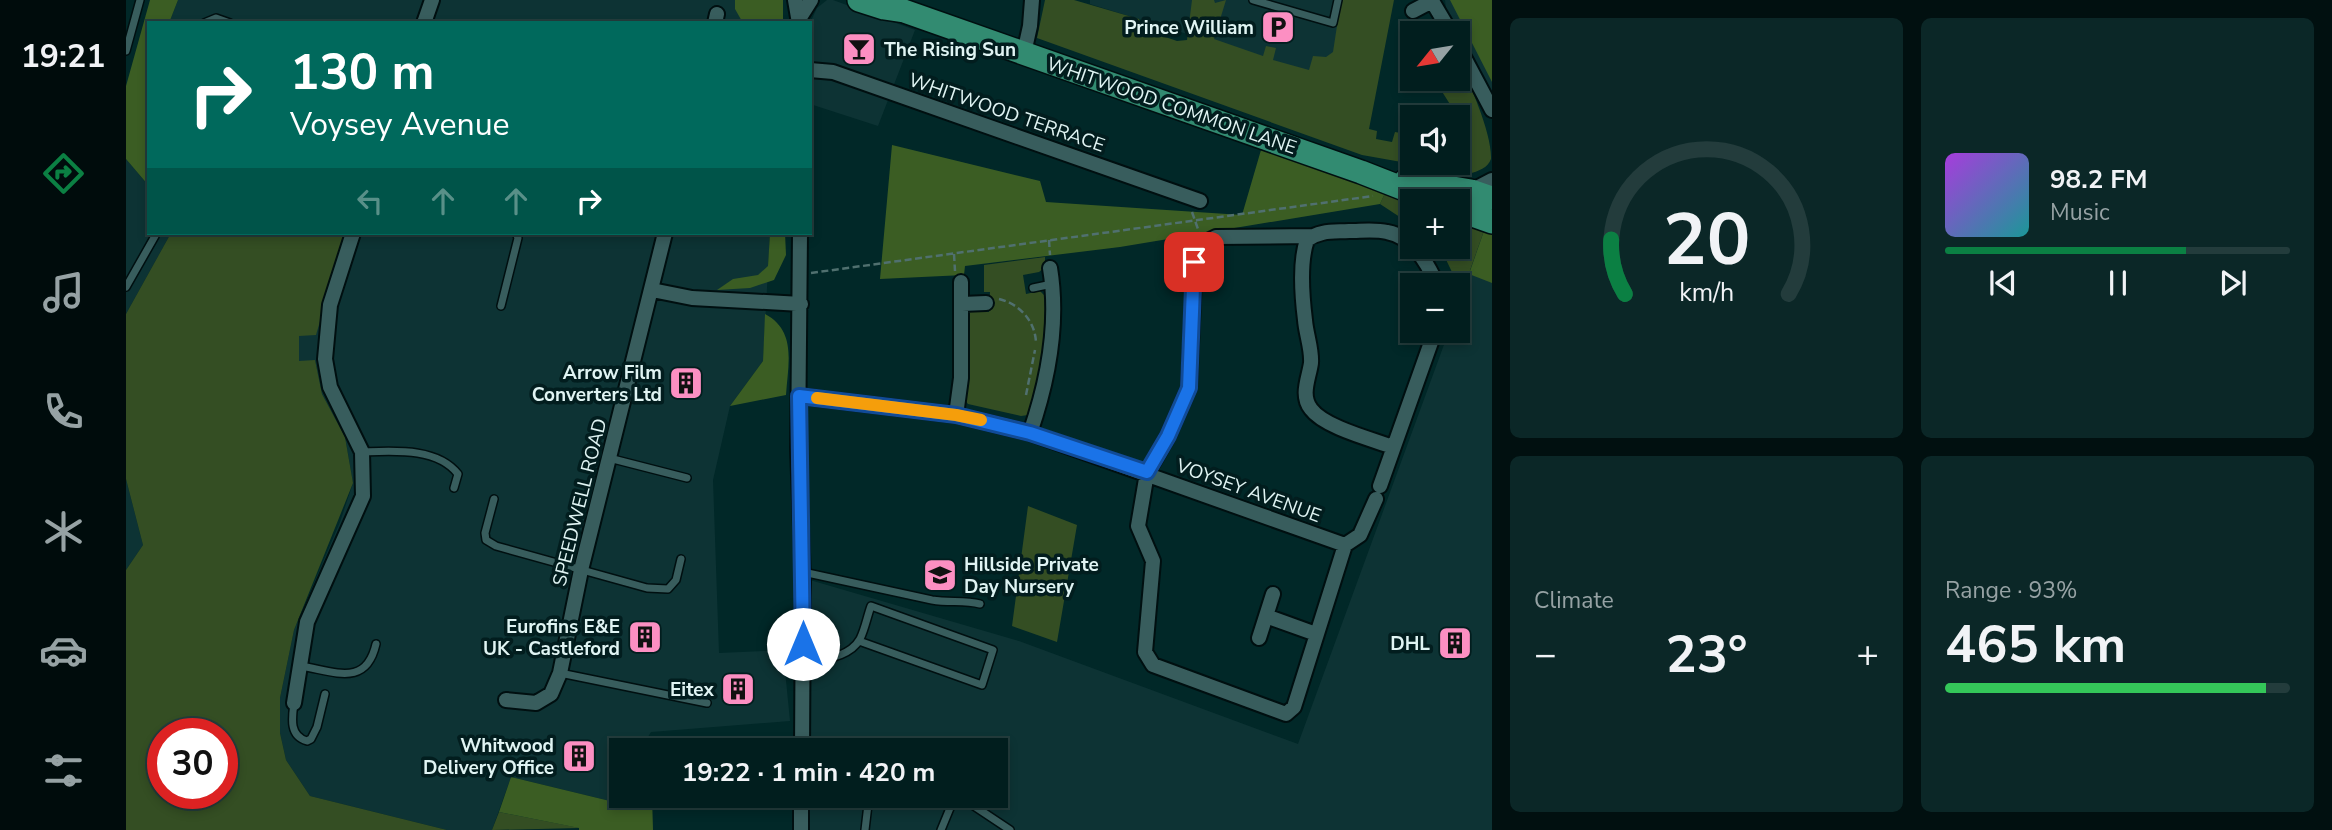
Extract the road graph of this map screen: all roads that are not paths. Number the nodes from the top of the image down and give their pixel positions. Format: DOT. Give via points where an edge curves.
graph roads {
  1 [pos="140,0"];
  2 [pos="432,0"];
  3 [pos="859,0"];
  4 [pos="1031,0"];
  5 [pos="1253,0"];
  6 [pos="1338,0"];
  7 [pos="1432,0"];
  8 [pos="806,1"];
  9 [pos="897,5"];
  10 [pos="1413,11"];
  11 [pos="429,21"];
  12 [pos="799,21"];
  13 [pos="1444,21"];
  14 [pos="126,51"];
  15 [pos="1024,53"];
  16 [pos="1470,69"];
  17 [pos="812,70"];
  18 [pos="1492,110"];
  19 [pos="1361,172"];
  20 [pos="1404,189"];
  21 [pos="1483,196"];
  22 [pos="1194,207"];
  23 [pos="1492,222"];
  24 [pos="352,235"];
  25 [pos="517,235"];
  26 [pos="665,235"];
  27 [pos="800,235"];
  28 [pos="155,236"];
  29 [pos="1313,236"];
  30 [pos="1050,268"];
  31 [pos="1430,273"];
  32 [pos="961,282"];
  33 [pos="1053,284"];
  34 [pos="126,287"];
  35 [pos="1033,288"];
  36 [pos="652,290"];
  37 [pos="986,303"];
  38 [pos="801,304"];
  39 [pos="961,304"];
  40 [pos="501,306"];
  41 [pos="1431,343"];
  42 [pos="799,396"];
  43 [pos="956,415"];
  44 [pos="1030,433"];
  45 [pos="1393,447"];
  46 [pos="362,452"];
  47 [pos="608,458"];
  48 [pos="1147,472"];
  49 [pos="687,478"];
  50 [pos="454,488"];
  51 [pos="494,499"];
  52 [pos="1345,545"];
  53 [pos="681,559"];
  54 [pos="581,570"];
  55 [pos="802,571"];
  56 [pos="1273,594"];
  57 [pos="980,604"];
  58 [pos="1266,616"];
  59 [pos="1316,634"];
  60 [pos="1259,638"];
  61 [pos="859,641"];
  62 [pos="376,644"];
  63 [pos="803,662"];
  64 [pos="300,666"];
  65 [pos="560,673"];
  66 [pos="325,694"];
  67 [pos="506,700"];
  68 [pos="294,703"];
  69 [pos="707,703"];
  70 [pos="802,738"];
  71 [pos="801,808"];
  72 [pos="868,808"];
  73 [pos="951,808"];
  74 [pos="976,808"];
  75 [pos="801,830"];
  76 [pos="865,830"];
  77 [pos="941,830"];
  78 [pos="1010,830"];
  1 -- 14 [label="lane"];
  2 -- 11 [label="street"];
  3 -- 9 [label="main road, WHITWOOD COMMON LANE" via="884,8"];
  4 -- 15 [label="street"];
  5 -- 6 [label="lane" via="1333,23"];
  7 -- 10 [label="street"];
  7 -- 13 [label="street"];
  8 -- 12 [label="street"];
  9 -- 15 [label="main road, WHITWOOD COMMON LANE"];
  15 -- 19 [label="main road, WHITWOOD COMMON LANE"];
  16 -- 18 [label="street"];
  17 -- 22 [label="street, WHITWOOD TERRACE" via="833,72"];
  19 -- 20 [label="main road, WHITWOOD COMMON LANE"];
  19 -- 21 [label="main road, WHITWOOD COMMON LANE"];
  21 -- 23 [label="main road, WHITWOOD COMMON LANE"];
  24 -- 46 [label="street" via="330,305 325,359 330,387"];
  25 -- 40 [label="lane"];
  26 -- 36 [label="street, SPEEDWELL ROAD"];
  27 -- 38 [label="street"];
  28 -- 34 [label="lane"];
  29 -- 31 [label="street" via="1323,232 1397,234"];
  29 -- 45 [label="street" via="1303,252 1311,359 1307,402 1331,423"];
  29 -- 48 [label="street" via="1216,237 1200,245 1194,262 1189,388"];
  30 -- 33 [label="street"];
  32 -- 39 [label="street"];
  33 -- 35 [label="lane"];
  33 -- 44 [label="street" via="1049,357"];
  36 -- 38 [label="street" via="692,298"];
  36 -- 47 [label="street, SPEEDWELL ROAD"];
  37 -- 39 [label="street"];
  38 -- 42 [label="street"];
  39 -- 43 [label="street"];
  41 -- 45 [label="street"];
  42 -- 43 [label="street, VOYSEY AVENUE"];
  42 -- 55 [label="street"];
  43 -- 44 [label="street, VOYSEY AVENUE"];
  44 -- 48 [label="street, VOYSEY AVENUE"];
  45 -- 52 [label="street" via="1360,535"];
  46 -- 50 [label="lane" via="406,450 449,463 458,474"];
  46 -- 64 [label="street" via="363,496 307,622"];
  47 -- 49 [label="lane"];
  47 -- 54 [label="street, SPEEDWELL ROAD"];
  48 -- 52 [label="street, VOYSEY AVENUE"];
  48 -- 59 [label="street" via="1138,526 1153,561 1145,652 1153,665 1286,714 1294,706"];
  51 -- 54 [label="lane" via="486,540"];
  52 -- 59 [label="street"];
  53 -- 54 [label="lane" via="676,580 668,589"];
  54 -- 65 [label="street, SPEEDWELL ROAD"];
  55 -- 57 [label="lane" via="948,603"];
  55 -- 63 [label="street"];
  56 -- 58 [label="street"];
  58 -- 59 [label="street"];
  58 -- 60 [label="street"];
  61 -- 61 [label="lane" via="870,606 993,650 982,685"];
  61 -- 63 [label="lane" via="838,656"];
  62 -- 64 [label="lane" via="373,658 355,674"];
  63 -- 70 [label="street"];
  64 -- 68 [label="street"];
  65 -- 67 [label="street, SPEEDWELL ROAD" via="551,694 536,703"];
  65 -- 69 [label="lane"];
  66 -- 68 [label="lane" via="317,727 307,741 293,728"];
  71 -- 75 [label="street"];
  72 -- 76 [label="lane"];
  73 -- 77 [label="lane"];
  74 -- 78 [label="lane"];
}
